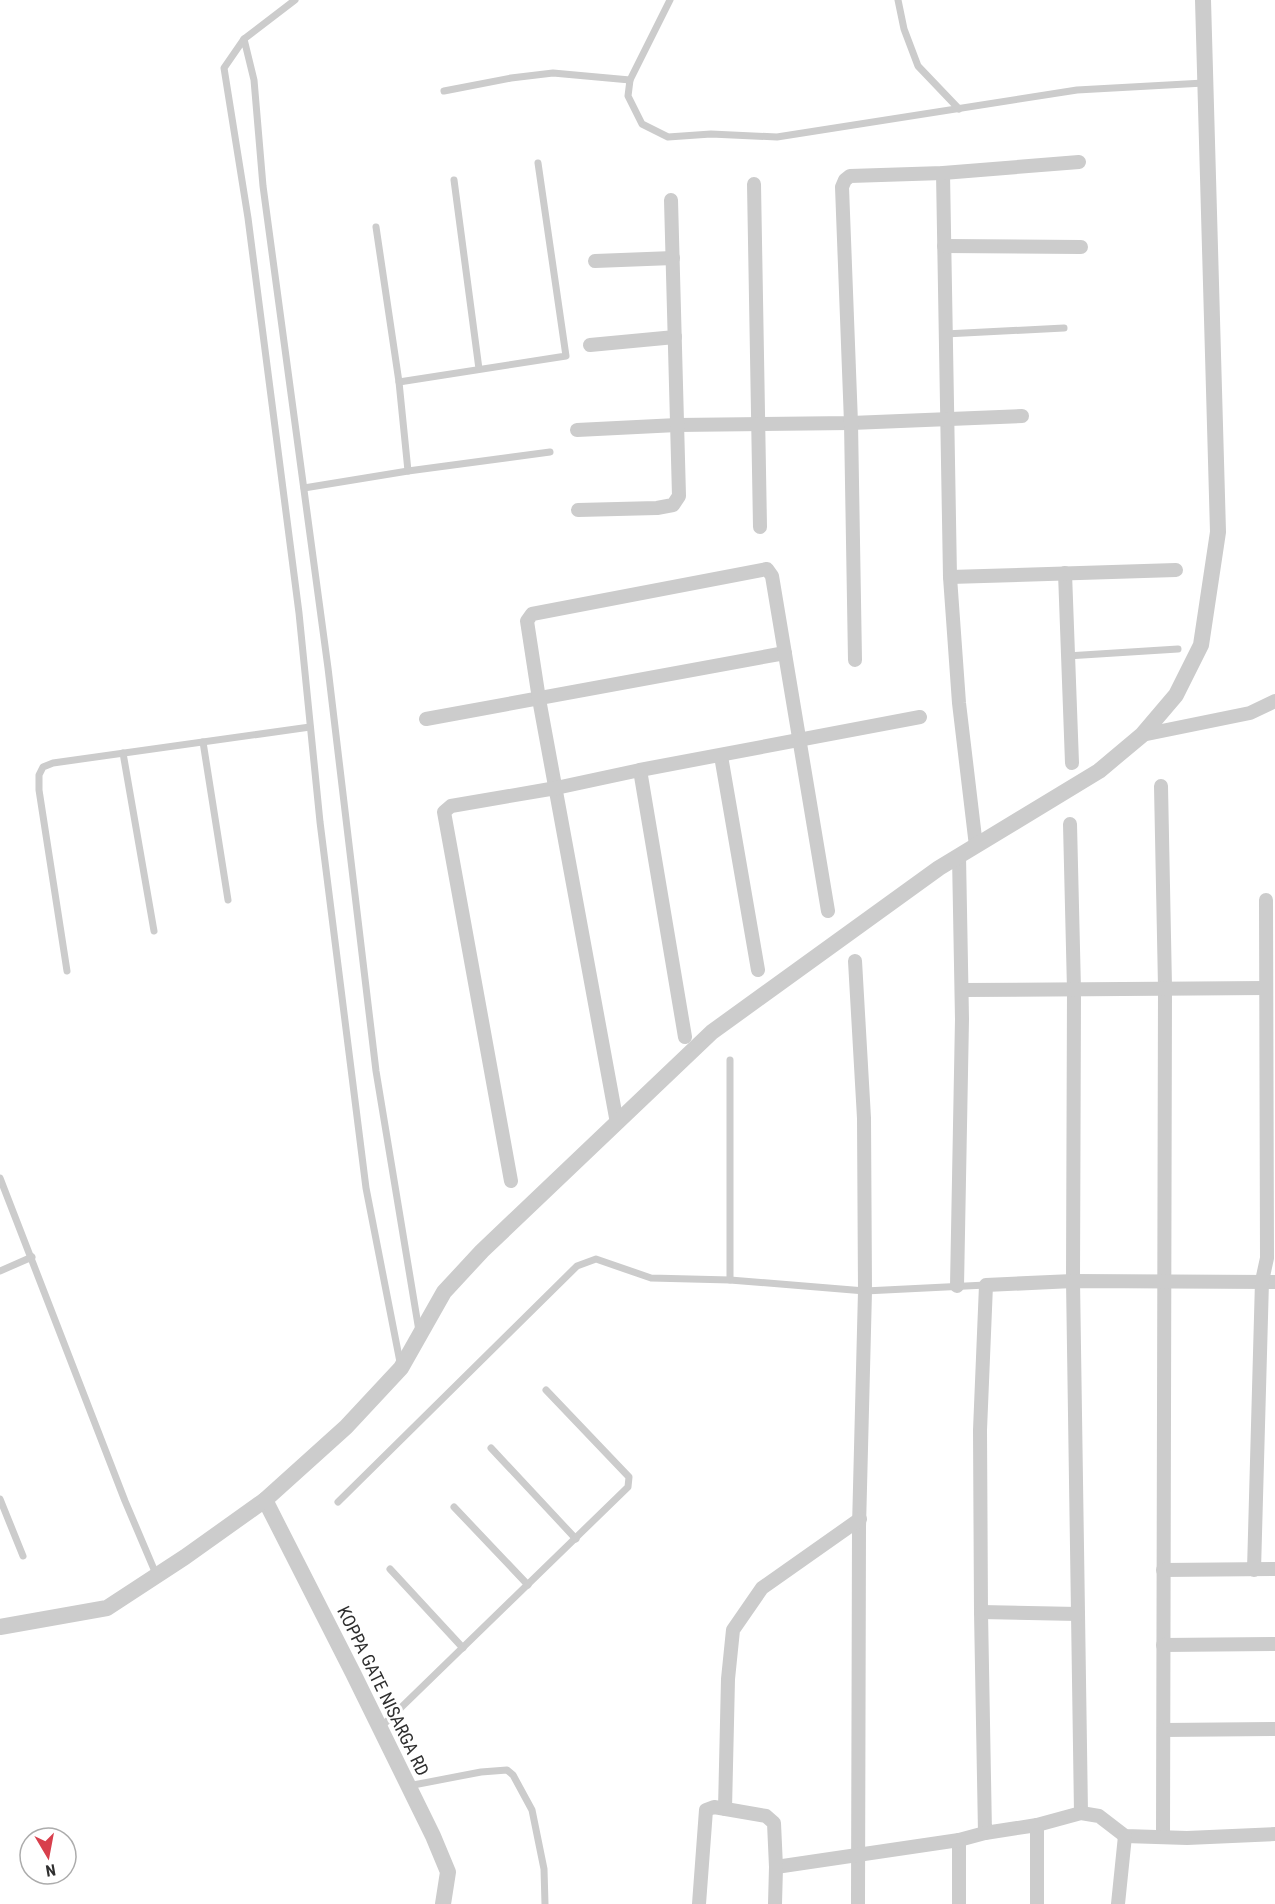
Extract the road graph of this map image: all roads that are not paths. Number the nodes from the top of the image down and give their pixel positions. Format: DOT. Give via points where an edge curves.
graph roads {
  1 [pos="295,0"];
  2 [pos="670,0"];
  3 [pos="898,0"];
  4 [pos="1203,0"];
  5 [pos="244,39"];
  6 [pos="630,80"];
  7 [pos="1206,82"];
  8 [pos="444,91"];
  9 [pos="959,109"];
  10 [pos="1079,162"];
  11 [pos="538,163"];
  12 [pos="944,173"];
  13 [pos="454,180"];
  14 [pos="754,184"];
  15 [pos="671,200"];
  16 [pos="376,227"];
  17 [pos="944,246"];
  18 [pos="1080,247"];
  19 [pos="673,258"];
  20 [pos="595,261"];
  21 [pos="1064,328"];
  22 [pos="945,334"];
  23 [pos="675,337"];
  24 [pos="590,345"];
  25 [pos="479,369"];
  26 [pos="399,382"];
  27 [pos="1022,416"];
  28 [pos="946,418"];
  29 [pos="851,423"];
  30 [pos="677,425"];
  31 [pos="758,425"];
  32 [pos="578,430"];
  33 [pos="550,452"];
  34 [pos="408,471"];
  35 [pos="304,488"];
  36 [pos="578,510"];
  37 [pos="760,527"];
  38 [pos="1176,570"];
  39 [pos="1065,573"];
  40 [pos="950,577"];
  41 [pos="1178,649"];
  42 [pos="785,653"];
  43 [pos="1067,656"];
  44 [pos="855,660"];
  45 [pos="539,699"];
  46 [pos="1275,701"];
  47 [pos="920,717"];
  48 [pos="426,719"];
  49 [pos="310,727"];
  50 [pos="1142,735"];
  51 [pos="800,741"];
  52 [pos="203,742"];
  53 [pos="123,753"];
  54 [pos="721,756"];
  55 [pos="1072,763"];
  56 [pos="640,770"];
  57 [pos="1161,786"];
  58 [pos="556,788"];
  59 [pos="1070,825"];
  60 [pos="976,846"];
  61 [pos="959,856"];
  62 [pos="228,900"];
  63 [pos="1266,900"];
  64 [pos="828,911"];
  65 [pos="154,931"];
  66 [pos="855,961"];
  67 [pos="758,969"];
  68 [pos="67,971"];
  69 [pos="1165,987"];
  70 [pos="1266,988"];
  71 [pos="962,990"];
  72 [pos="1074,990"];
  73 [pos="685,1037"];
  74 [pos="730,1060"];
  75 [pos="617,1123"];
  76 [pos="0,1178"];
  77 [pos="511,1181"];
  78 [pos="32,1257"];
  79 [pos="0,1271"];
  80 [pos="730,1280"];
  81 [pos="1073,1281"];
  82 [pos="1269,1281"];
  83 [pos="1163,1282"];
  84 [pos="986,1285"];
  85 [pos="957,1286"];
  86 [pos="865,1291"];
  87 [pos="420,1336"];
  88 [pos="402,1368"];
  89 [pos="546,1390"];
  90 [pos="490,1448"];
  91 [pos="0,1499"];
  92 [pos="265,1500"];
  93 [pos="338,1502"];
  94 [pos="454,1507"];
  95 [pos="860,1519"];
  96 [pos="576,1539"];
  97 [pos="23,1556"];
  98 [pos="390,1569"];
  99 [pos="1275,1569"];
  100 [pos="1163,1570"];
  101 [pos="1254,1570"];
  102 [pos="157,1575"];
  103 [pos="528,1585"];
  104 [pos="981,1612"];
  105 [pos="1078,1614"];
  106 [pos="0,1627"];
  107 [pos="1275,1644"];
  108 [pos="1163,1645"];
  109 [pos="463,1648"];
  110 [pos="380,1728"];
  111 [pos="1275,1729"];
  112 [pos="1164,1730"];
  113 [pos="408,1786"];
  114 [pos="725,1809"];
  115 [pos="1081,1813"];
  116 [pos="1037,1825"];
  117 [pos="985,1833"];
  118 [pos="1275,1834"];
  119 [pos="1125,1836"];
  120 [pos="1163,1837"];
  121 [pos="959,1840"];
  122 [pos="858,1856"];
  123 [pos="776,1867"];
  124 [pos="443,1904"];
  125 [pos="545,1904"];
  126 [pos="699,1904"];
  127 [pos="775,1904"];
  128 [pos="858,1904"];
  129 [pos="959,1904"];
  130 [pos="1037,1904"];
  131 [pos="1118,1904"];
  1 -- 5 [label="lane"];
  2 -- 6 [label="lane"];
  3 -- 9 [label="lane" via="918,66"];
  4 -- 7 [label="street"];
  5 -- 35 [label="lane" via="254,80 263,186"];
  5 -- 49 [label="lane" via="224,68 248,218"];
  6 -- 8 [label="lane" via="553,73"];
  6 -- 9 [label="lane" via="628,96 642,124 668,137 777,136"];
  7 -- 9 [label="lane" via="1077,90"];
  7 -- 50 [label="street" via="1218,532 1201,645 1176,695"];
  10 -- 12 [label="street"];
  11 -- 25 [label="lane" via="566,356"];
  12 -- 17 [label="street"];
  12 -- 29 [label="street" via="850,176 842,187"];
  13 -- 25 [label="lane"];
  14 -- 31 [label="street"];
  15 -- 19 [label="street"];
  16 -- 26 [label="lane"];
  17 -- 18 [label="street"];
  17 -- 22 [label="street"];
  19 -- 20 [label="street"];
  19 -- 23 [label="street"];
  21 -- 22 [label="lane"];
  22 -- 28 [label="street"];
  23 -- 24 [label="street"];
  23 -- 30 [label="street"];
  25 -- 26 [label="lane"];
  26 -- 34 [label="lane"];
  27 -- 28 [label="street"];
  28 -- 29 [label="street"];
  28 -- 40 [label="street"];
  29 -- 31 [label="street"];
  29 -- 44 [label="street"];
  30 -- 31 [label="street"];
  30 -- 32 [label="street"];
  30 -- 36 [label="street" via="680,496 673,505"];
  31 -- 37 [label="street"];
  33 -- 34 [label="lane"];
  34 -- 35 [label="lane"];
  35 -- 87 [label="lane" via="376,1071"];
  38 -- 39 [label="street"];
  39 -- 40 [label="street"];
  39 -- 43 [label="street"];
  40 -- 60 [label="street" via="959,703"];
  41 -- 43 [label="lane"];
  42 -- 45 [label="street"];
  42 -- 45 [label="street" via="772,576 767,569 756,571 532,614 527,621"];
  42 -- 51 [label="street"];
  43 -- 55 [label="street"];
  45 -- 48 [label="street"];
  45 -- 58 [label="street"];
  46 -- 50 [label="street" via="1250,712"];
  47 -- 51 [label="street"];
  49 -- 52 [label="lane"];
  49 -- 88 [label="lane" via="366,1188"];
  50 -- 60 [label="street" via="1099,771"];
  51 -- 54 [label="street"];
  51 -- 64 [label="street"];
  52 -- 53 [label="lane"];
  52 -- 62 [label="lane"];
  53 -- 65 [label="lane"];
  53 -- 68 [label="lane" via="53,763 43,767 39,775"];
  54 -- 56 [label="street"];
  54 -- 67 [label="street"];
  56 -- 58 [label="street"];
  56 -- 73 [label="street"];
  57 -- 69 [label="street"];
  58 -- 75 [label="street"];
  58 -- 77 [label="street" via="452,806 444,812"];
  59 -- 72 [label="street"];
  60 -- 61 [label="street"];
  61 -- 71 [label="street"];
  61 -- 75 [label="street" via="712,1032"];
  63 -- 70 [label="street"];
  66 -- 86 [label="street" via="864,1118"];
  69 -- 70 [label="street"];
  69 -- 72 [label="street"];
  69 -- 83 [label="street"];
  70 -- 82 [label="street"];
  71 -- 72 [label="street"];
  71 -- 85 [label="street"];
  72 -- 81 [label="street"];
  74 -- 80 [label="lane"];
  75 -- 87 [label="street" via="444,1292"];
  76 -- 78 [label="lane"];
  78 -- 79 [label="lane"];
  78 -- 102 [label="lane"];
  80 -- 86 [label="lane"];
  80 -- 93 [label="lane" via="651,1278 596,1259 577,1266"];
  81 -- 83 [label="street"];
  81 -- 84 [label="street"];
  81 -- 105 [label="street"];
  82 -- 83 [label="street"];
  82 -- 101 [label="street"];
  83 -- 100 [label="street"];
  84 -- 85 [label="lane"];
  84 -- 104 [label="street" via="980,1430"];
  85 -- 86 [label="lane"];
  86 -- 95 [label="street"];
  87 -- 88 [label="street"];
  88 -- 92 [label="street" via="346,1427"];
  89 -- 96 [label="lane" via="629,1477 628,1487"];
  90 -- 96 [label="lane"];
  91 -- 97 [label="lane"];
  92 -- 102 [label="street"];
  92 -- 110 [label="street, KOPPA GATE NISARGA RD"];
  94 -- 103 [label="lane"];
  95 -- 114 [label="street" via="762,1587 733,1630"];
  95 -- 122 [label="street"];
  96 -- 103 [label="lane"];
  98 -- 109 [label="lane"];
  99 -- 101 [label="street"];
  100 -- 101 [label="street"];
  100 -- 108 [label="street"];
  102 -- 106 [label="street" via="107,1608"];
  103 -- 109 [label="lane"];
  104 -- 105 [label="street"];
  104 -- 117 [label="street"];
  105 -- 115 [label="street"];
  107 -- 108 [label="street"];
  108 -- 112 [label="street"];
  109 -- 110 [label="lane"];
  110 -- 113 [label="street, KOPPA GATE NISARGA RD"];
  111 -- 112 [label="street"];
  112 -- 120 [label="street"];
  113 -- 124 [label="street, KOPPA GATE NISARGA RD" via="448,1872"];
  113 -- 125 [label="lane" via="481,1772 507,1770 513,1775 532,1810 544,1869"];
  114 -- 123 [label="street" via="766,1816 774,1823"];
  114 -- 126 [label="street" via="706,1810"];
  115 -- 116 [label="street"];
  115 -- 119 [label="street" via="1099,1816"];
  116 -- 117 [label="street"];
  116 -- 130 [label="street"];
  117 -- 121 [label="street"];
  118 -- 120 [label="street"];
  119 -- 120 [label="street"];
  119 -- 131 [label="street"];
  121 -- 122 [label="street"];
  121 -- 129 [label="street"];
  122 -- 123 [label="street"];
  122 -- 128 [label="street"];
  123 -- 127 [label="street"];
}
